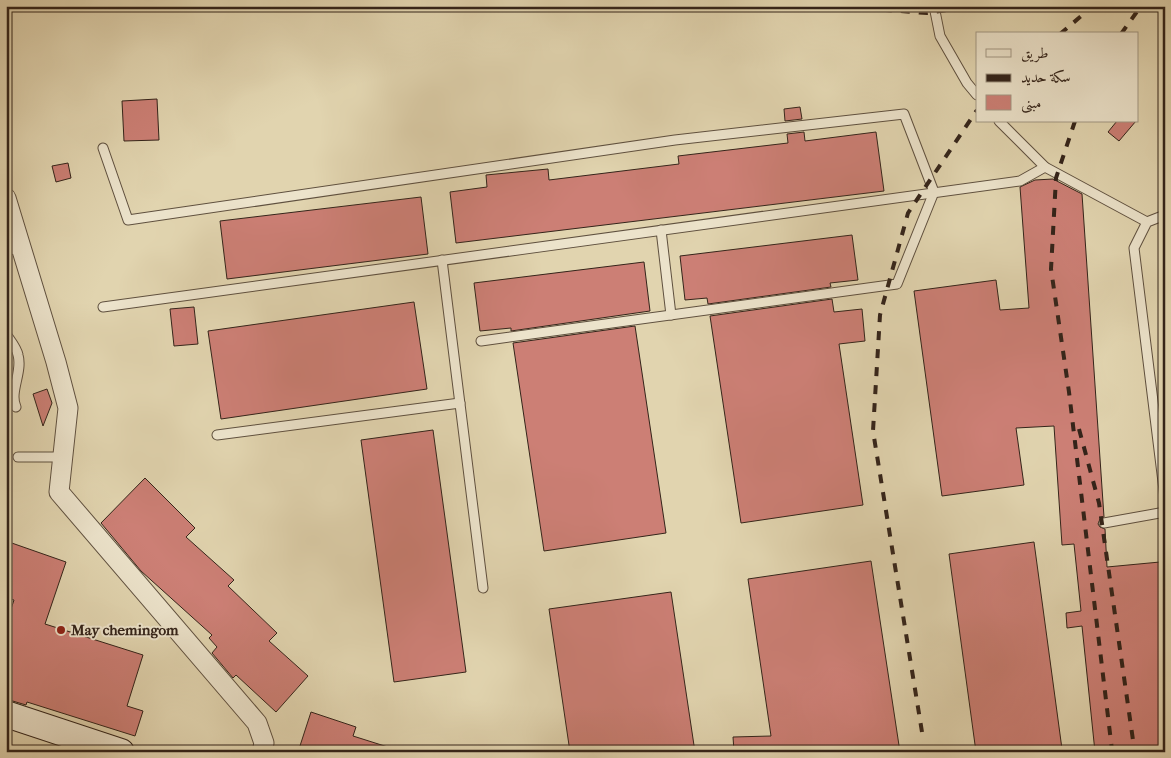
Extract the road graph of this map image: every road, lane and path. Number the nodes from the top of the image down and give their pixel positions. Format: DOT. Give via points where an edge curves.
graph roads {
  1 [pos="934,6"];
  2 [pos="976,94"];
  3 [pos="1000,122"];
  4 [pos="103,148"];
  5 [pos="1045,168"];
  6 [pos="934,192"];
  7 [pos="6,198"];
  8 [pos="1165,215"];
  9 [pos="1147,222"];
  10 [pos="661,230"];
  11 [pos="13,248"];
  12 [pos="442,260"];
  13 [pos="103,307"];
  14 [pos="670,315"];
  15 [pos="6,334"];
  16 [pos="482,341"];
  17 [pos="460,404"];
  18 [pos="16,407"];
  19 [pos="217,435"];
  20 [pos="18,457"];
  21 [pos="63,457"];
  22 [pos="1165,498"];
  23 [pos="1165,512"];
  24 [pos="1104,523"];
  25 [pos="483,588"];
  26 [pos="6,714"];
  27 [pos="121,752"];
  28 [pos="262,752"];
  1 -- 2 [label="lane" via="940,36"];
  3 -- 5 [label="lane"];
  4 -- 6 [label="lane" via="128,220 675,140 904,114"];
  5 -- 6 [label="lane" via="1020,180"];
  5 -- 9 [label="lane"];
  6 -- 10 [label="lane"];
  6 -- 14 [label="lane" via="897,284"];
  7 -- 11 [label="street"];
  8 -- 9 [label="lane"];
  9 -- 22 [label="lane" via="1134,248"];
  10 -- 12 [label="lane"];
  10 -- 14 [label="lane"];
  11 -- 21 [label="street" via="56,362 68,408"];
  12 -- 13 [label="lane"];
  12 -- 17 [label="lane"];
  14 -- 16 [label="lane"];
  15 -- 18 [label="lane" via="18,355 13,401"];
  17 -- 19 [label="lane"];
  17 -- 25 [label="lane"];
  20 -- 21 [label="lane"];
  21 -- 28 [label="street" via="59,492 257,723 264,743"];
  23 -- 24 [label="lane"];
  26 -- 27 [label="street"];
}
